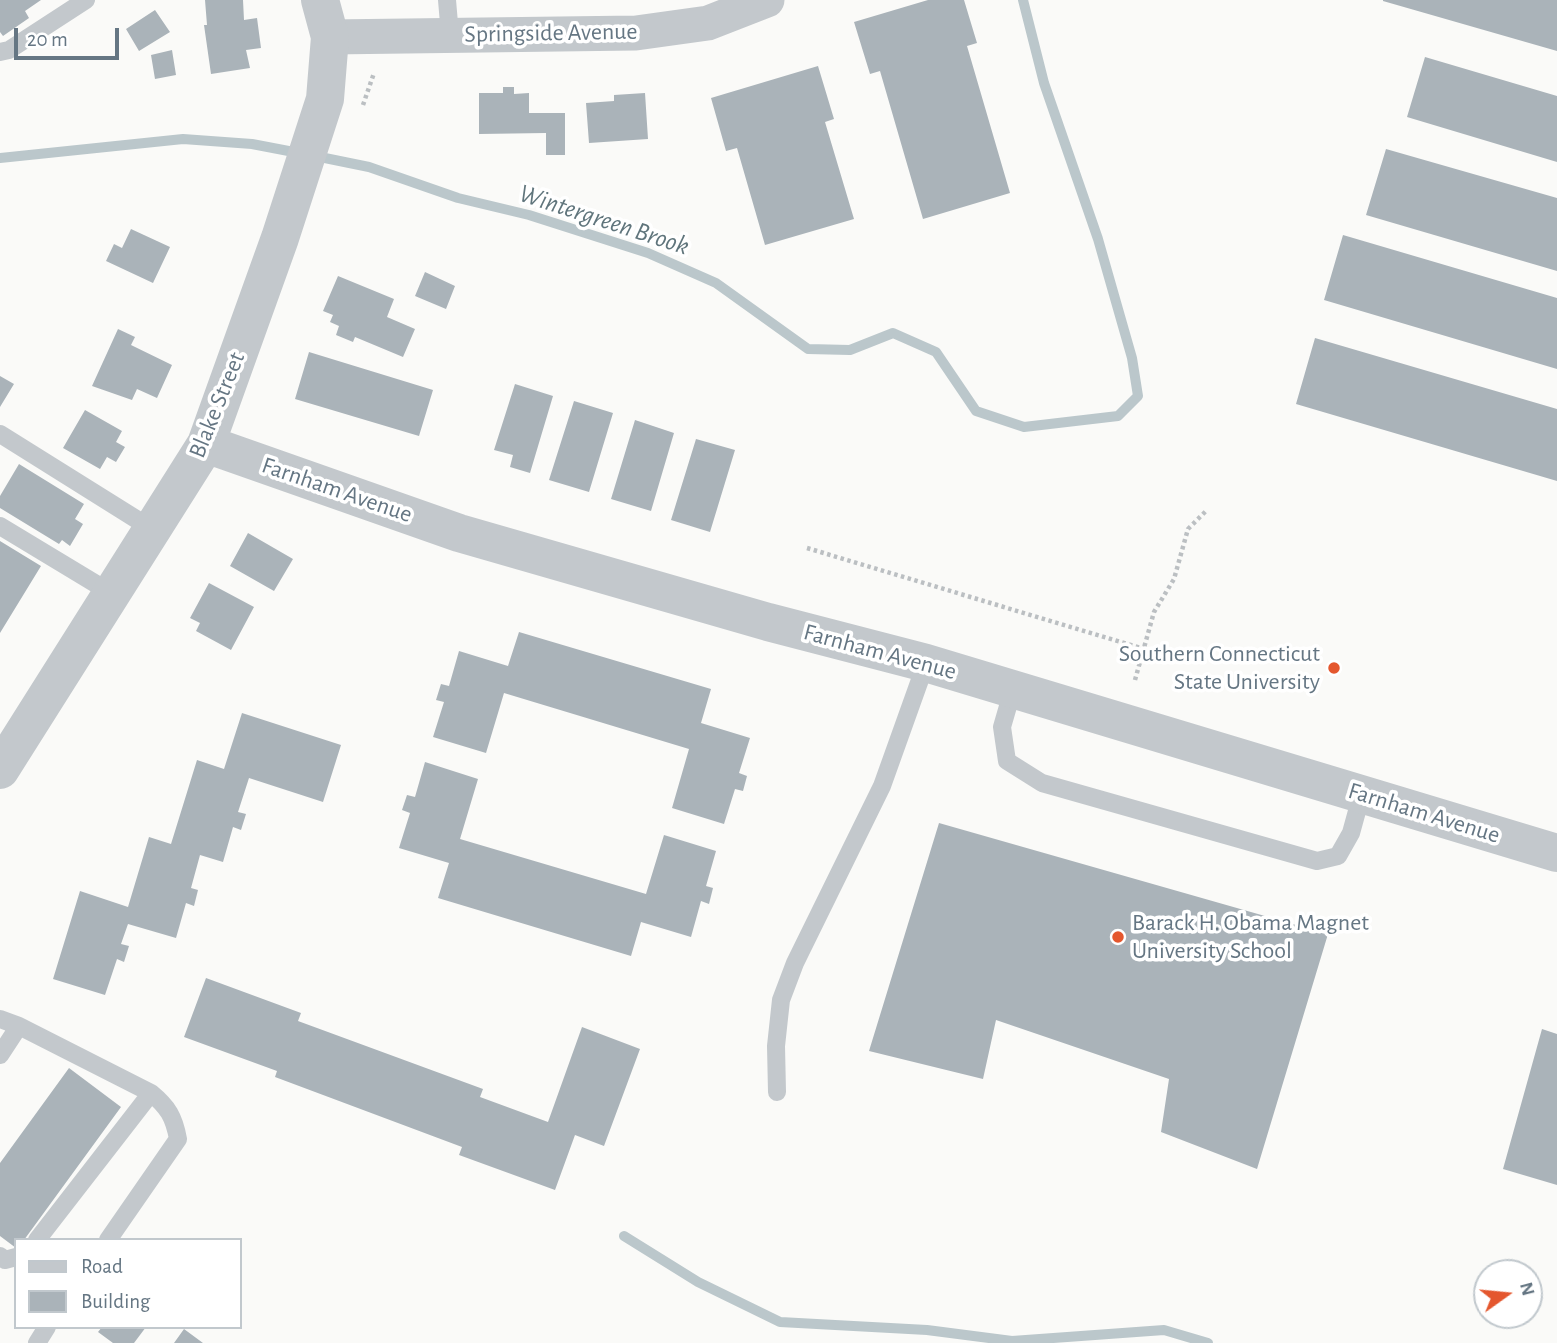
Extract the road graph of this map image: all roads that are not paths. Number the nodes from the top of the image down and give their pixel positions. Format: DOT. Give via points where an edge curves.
graph roads {
  1 [pos="86,0"];
  2 [pos="320,0"];
  3 [pos="447,0"];
  4 [pos="767,0"];
  5 [pos="450,35"];
  6 [pos="330,37"];
  7 [pos="0,52"];
  8 [pos="0,434"];
  9 [pos="206,444"];
  10 [pos="0,527"];
  11 [pos="152,529"];
  12 [pos="111,593"];
  13 [pos="926,663"];
  14 [pos="1013,689"];
  15 [pos="0,770"];
  16 [pos="1362,793"];
  17 [pos="1557,853"];
  18 [pos="0,1019"];
  19 [pos="19,1026"];
  20 [pos="0,1055"];
  21 [pos="777,1092"];
  22 [pos="151,1093"];
  23 [pos="39,1238"];
  24 [pos="109,1238"];
  1 -- 7 [label="lane"];
  2 -- 6 [label="street, Blake Street"];
  3 -- 5 [label="lane"];
  4 -- 5 [label="street, Springside Avenue" via="708,23 675,29"];
  5 -- 6 [label="street, Springside Avenue"];
  6 -- 9 [label="street, Blake Street" via="321,115"];
  8 -- 11 [label="lane"];
  9 -- 11 [label="street, Blake Street"];
  9 -- 13 [label="street, Farnham Avenue" via="459,533"];
  10 -- 12 [label="lane"];
  11 -- 12 [label="street, Blake Street"];
  12 -- 15 [label="street, Blake Street"];
  13 -- 14 [label="street, Farnham Avenue"];
  13 -- 21 [label="lane" via="882,786 781,1000"];
  14 -- 16 [label="street, Farnham Avenue"];
  14 -- 16 [label="lane" via="1002,727 1007,761 1042,783 1317,861 1338,856 1351,833"];
  16 -- 17 [label="street, Farnham Avenue"];
  18 -- 19 [label="lane"];
  19 -- 20 [label="lane"];
  19 -- 22 [label="lane"];
  22 -- 23 [label="lane"];
  22 -- 24 [label="lane" via="174,1118 178,1139"];
}
